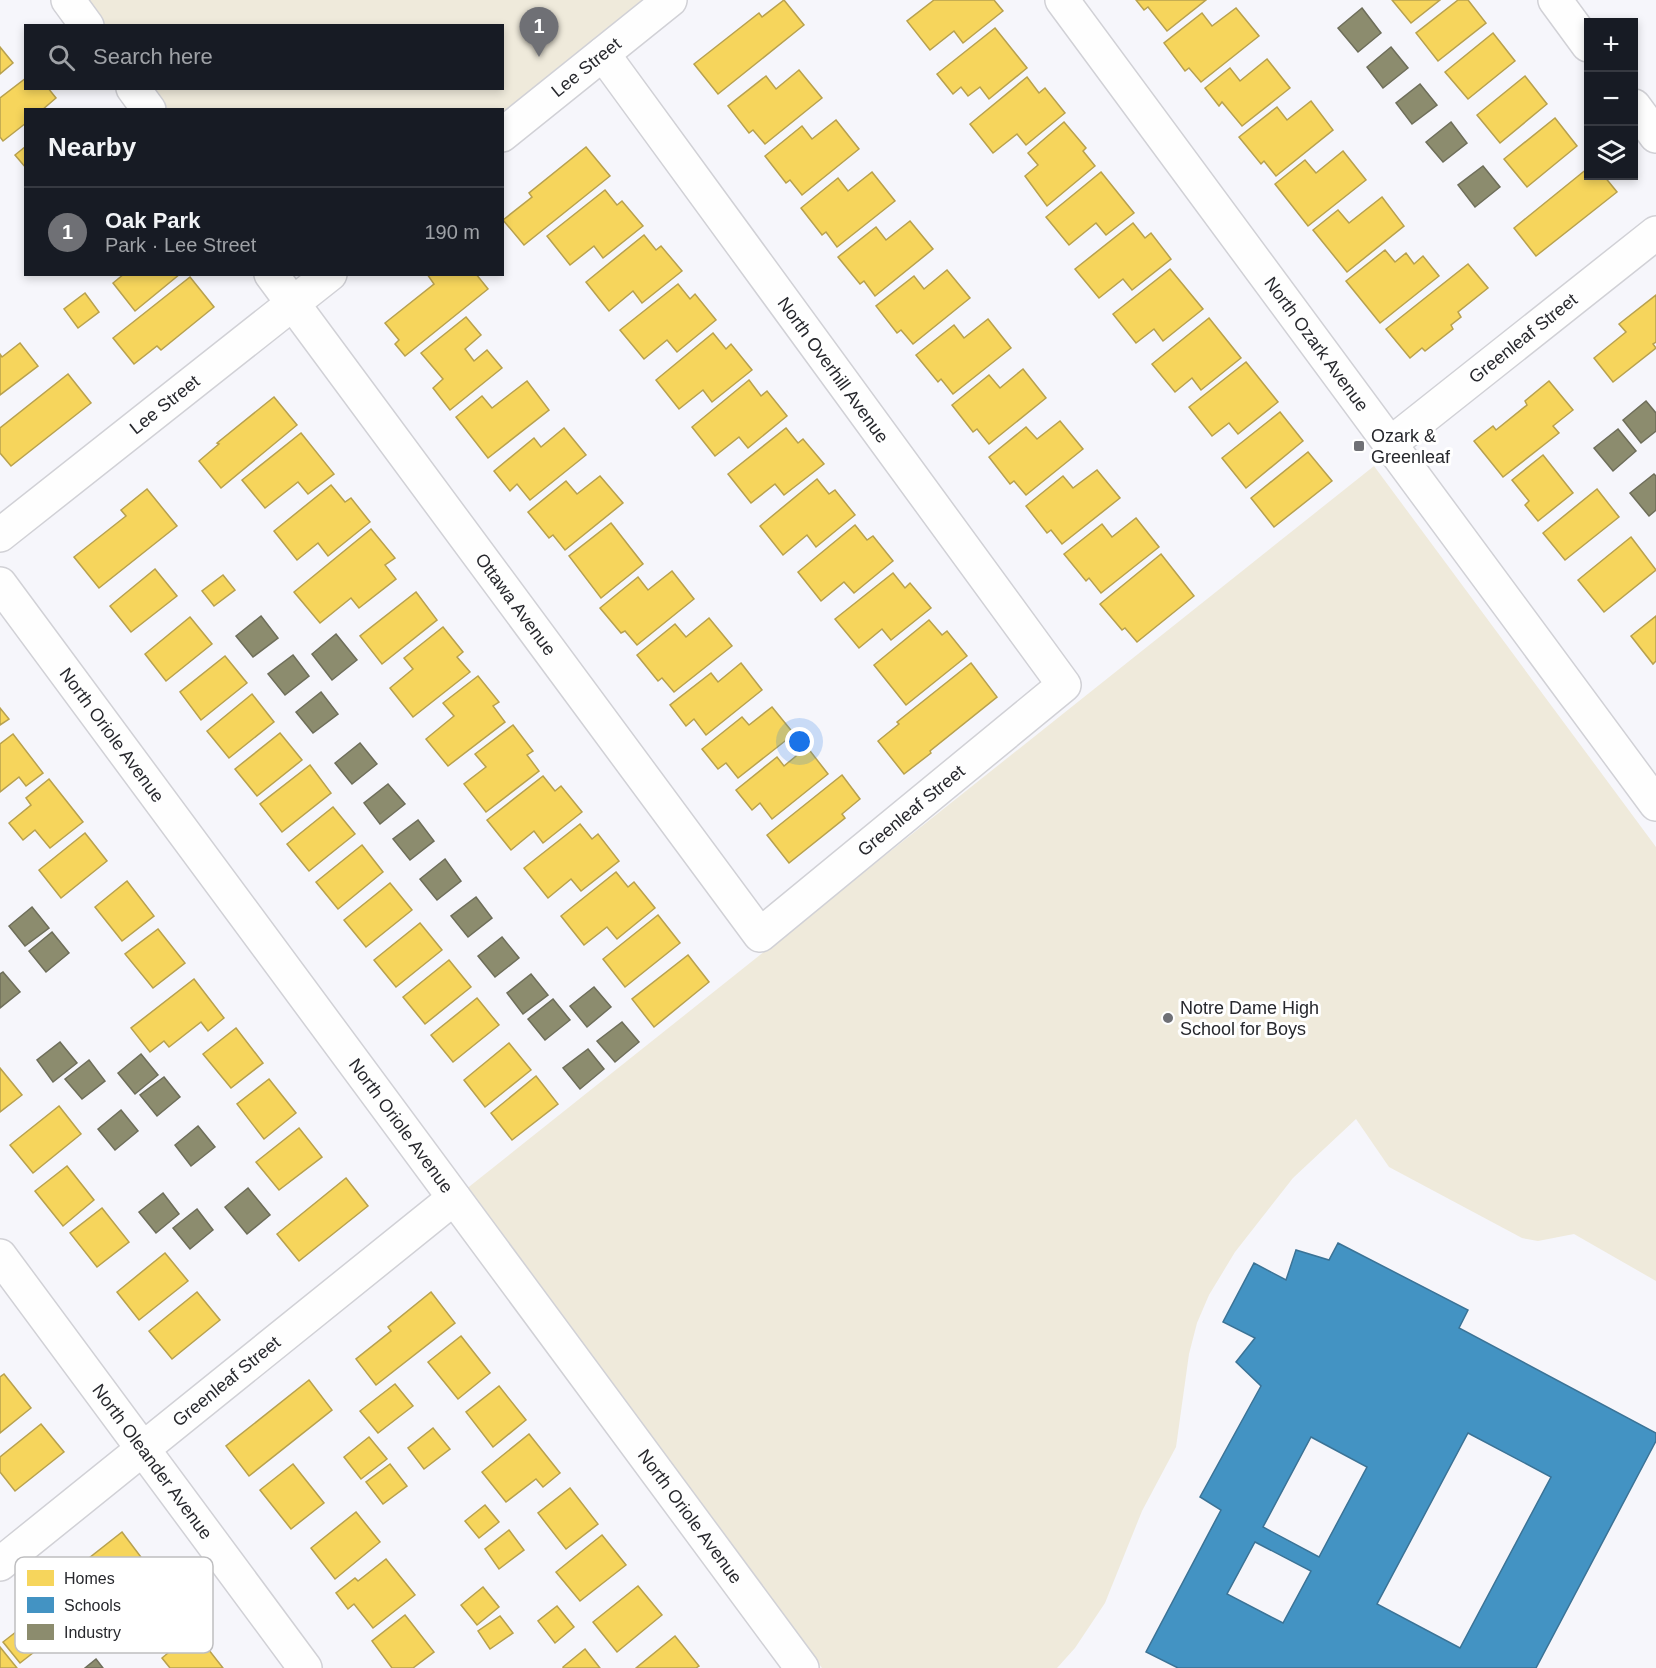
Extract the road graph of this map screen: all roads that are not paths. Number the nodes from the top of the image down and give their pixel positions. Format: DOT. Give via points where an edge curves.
graph roads {
  1 [pos="68,0"];
  2 [pos="670,0"];
  3 [pos="1062,0"];
  4 [pos="1555,0"];
  5 [pos="86,24"];
  6 [pos="1584,40"];
  7 [pos="603,54"];
  8 [pos="134,90"];
  9 [pos="148,108"];
  10 [pos="1638,111"];
  11 [pos="504,133"];
  12 [pos="1656,136"];
  13 [pos="1656,233"];
  14 [pos="272,276"];
  15 [pos="328,276"];
  16 [pos="293,304"];
  17 [pos="1390,444"];
  18 [pos="0,535"];
  19 [pos="0,584"];
  20 [pos="1064,685"];
  21 [pos="1656,804"];
  22 [pos="760,935"];
  23 [pos="454,1198"];
  24 [pos="0,1256"];
  25 [pos="143,1449"];
  26 [pos="0,1564"];
  27 [pos="305,1668"];
  28 [pos="802,1668"];
  1 -- 5 [label="street"];
  2 -- 7 [label="street, Lee Street"];
  3 -- 17 [label="street, North Ozark Avenue"];
  4 -- 6 [label="street"];
  7 -- 11 [label="street, Lee Street"];
  7 -- 20 [label="street, North Overhill Avenue"];
  8 -- 9 [label="street"];
  10 -- 12 [label="street"];
  13 -- 17 [label="street, Greenleaf Street"];
  14 -- 16 [label="street, Ottawa Avenue"];
  15 -- 16 [label="street, Lee Street"];
  16 -- 18 [label="street, Lee Street"];
  16 -- 22 [label="street, Ottawa Avenue"];
  17 -- 21 [label="street, North Ozark Avenue"];
  19 -- 23 [label="street, North Oriole Avenue"];
  20 -- 22 [label="street, Greenleaf Street"];
  23 -- 25 [label="street, Greenleaf Street"];
  23 -- 28 [label="street, North Oriole Avenue"];
  24 -- 25 [label="street, North Oleander Avenue"];
  25 -- 26 [label="street, Greenleaf Street"];
  25 -- 27 [label="street, North Oleander Avenue"];
}
